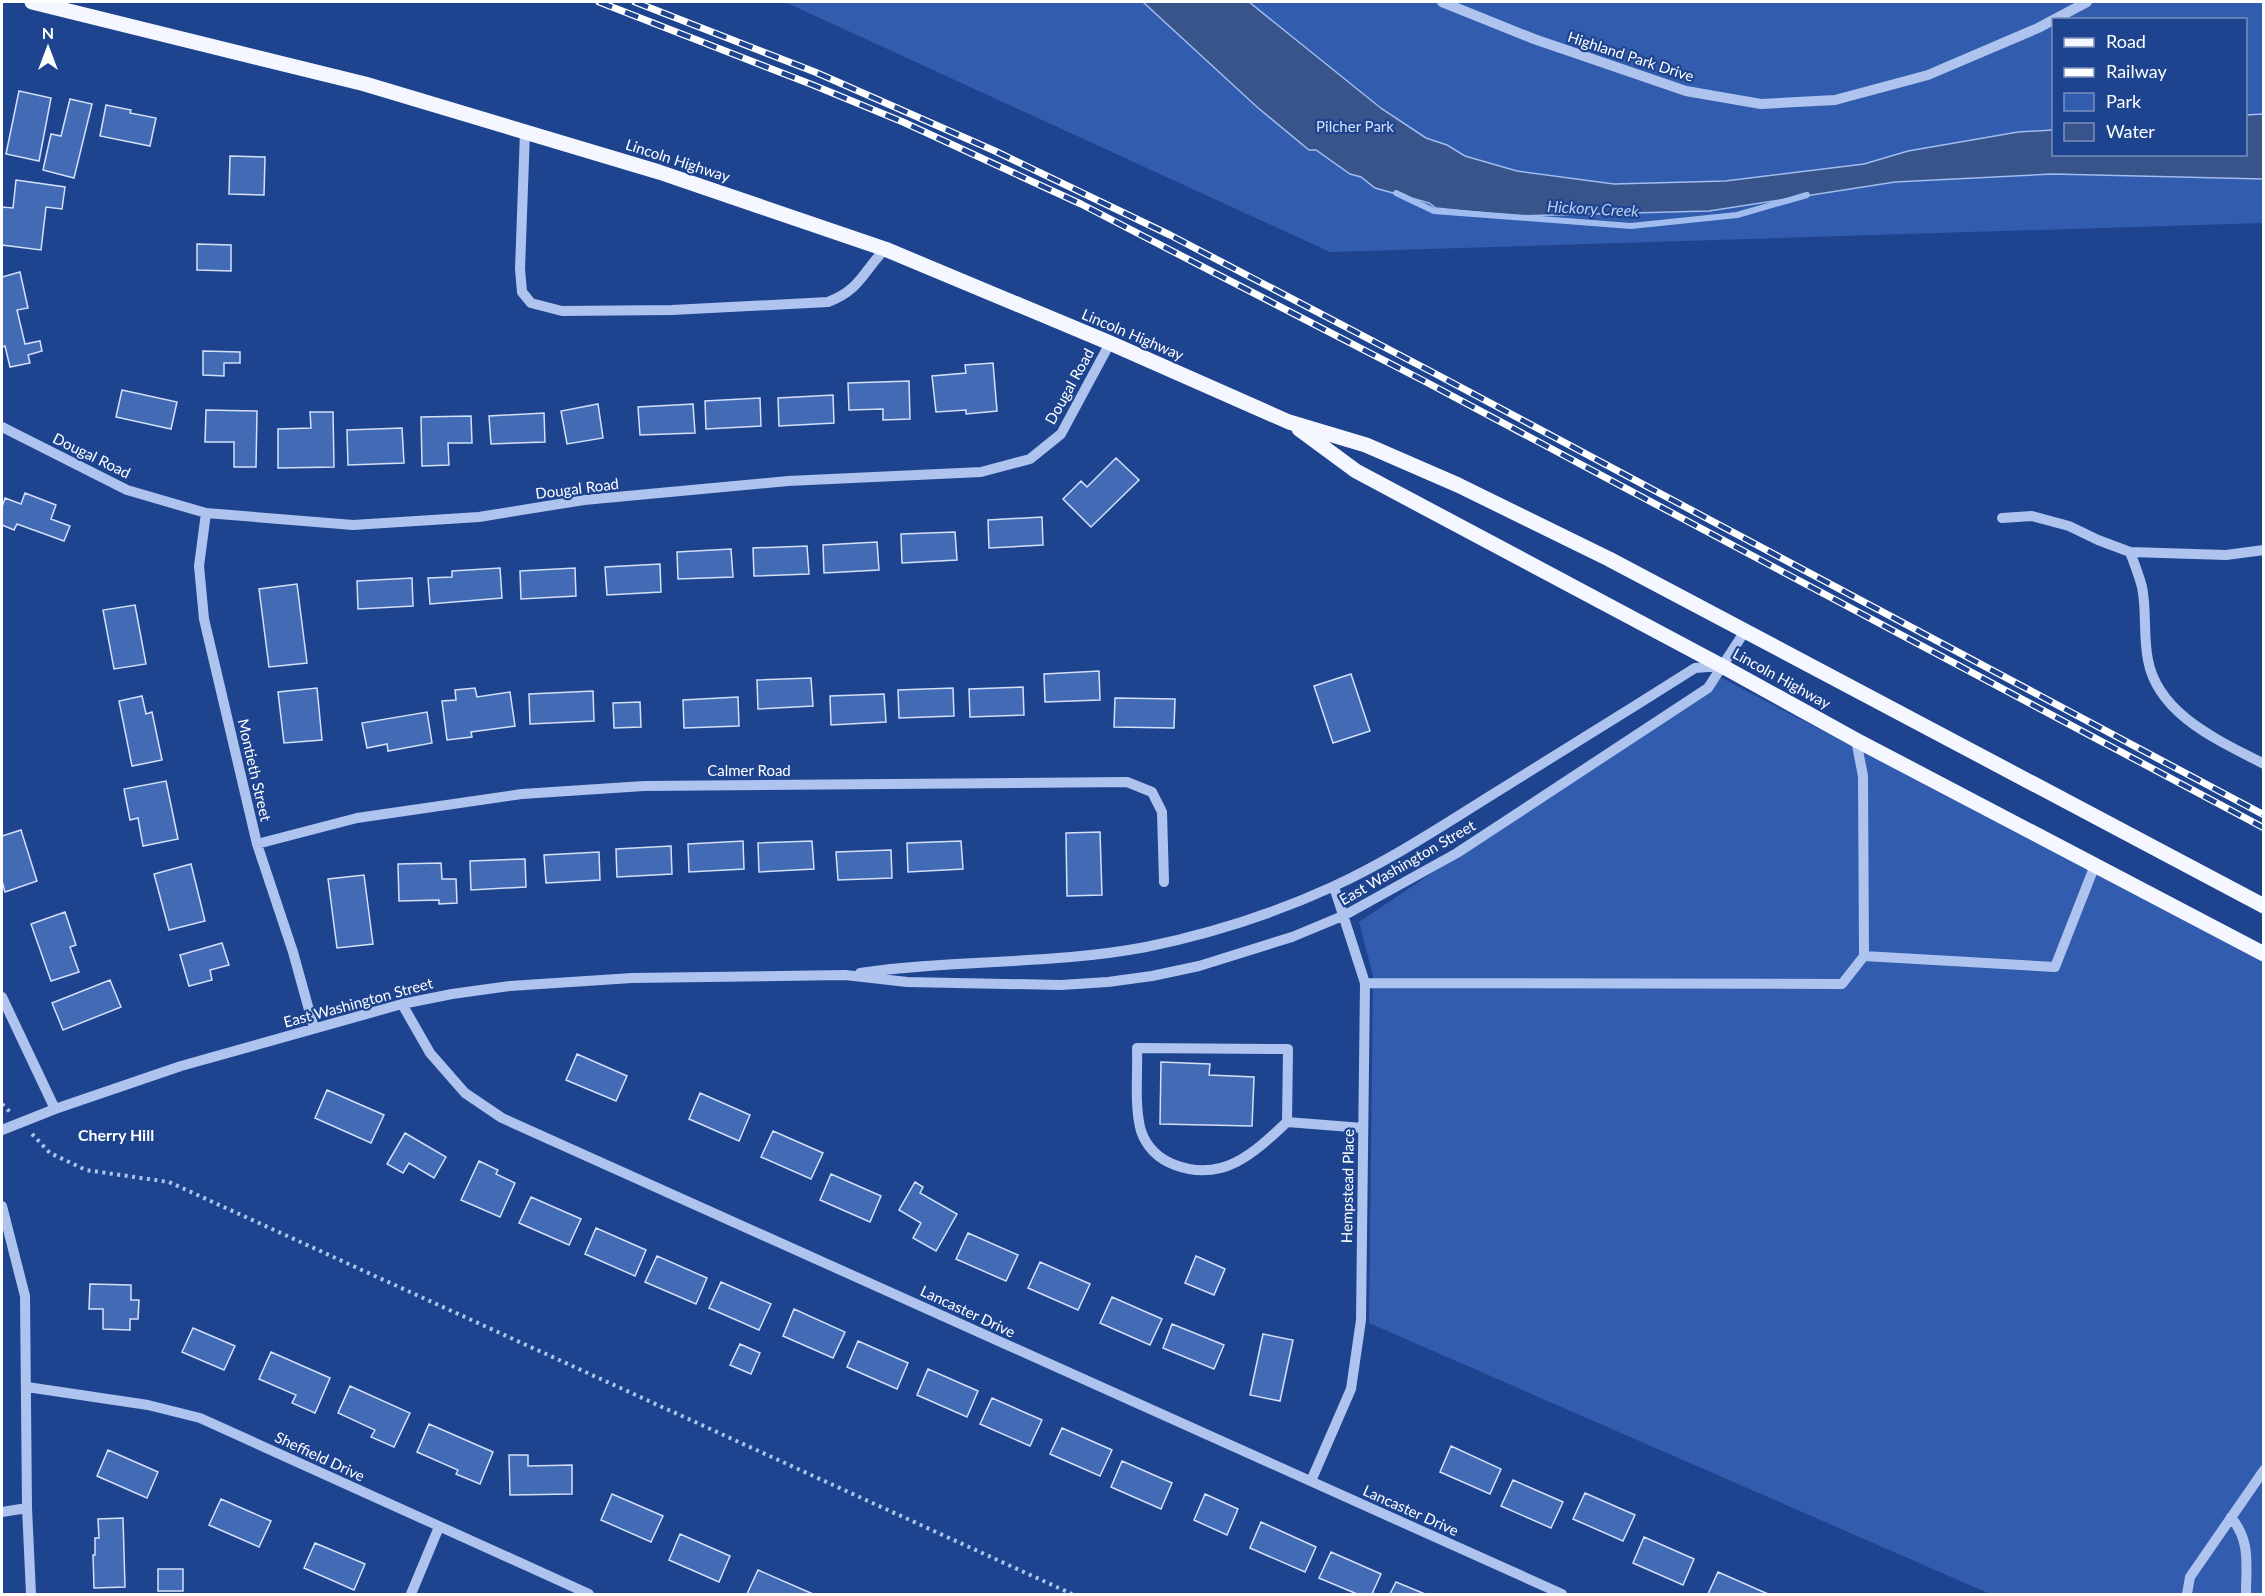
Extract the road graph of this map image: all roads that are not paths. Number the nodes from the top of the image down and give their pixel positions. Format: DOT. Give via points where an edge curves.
graph roads {
  1 [pos="32,2"];
  2 [pos="1442,2"];
  3 [pos="2087,2"];
  4 [pos="2057,18"];
  5 [pos="2052,21"];
  6 [pos="525,132"];
  7 [pos="885,249"];
  8 [pos="1110,343"];
  9 [pos="1289,422"];
  10 [pos="2,427"];
  11 [pos="206,513"];
  12 [pos="2002,518"];
  13 [pos="2264,550"];
  14 [pos="2130,552"];
  15 [pos="1746,631"];
  16 [pos="1722,666"];
  17 [pos="1856,740"];
  18 [pos="2264,764"];
  19 [pos="257,844"];
  20 [pos="2095,865"];
  21 [pos="1164,882"];
  22 [pos="1334,887"];
  23 [pos="2264,906"];
  24 [pos="1345,915"];
  25 [pos="2264,954"];
  26 [pos="1864,956"];
  27 [pos="845,975"];
  28 [pos="1365,983"];
  29 [pos="2,997"];
  30 [pos="402,1004"];
  31 [pos="314,1028"];
  32 [pos="55,1109"];
  33 [pos="1287,1122"];
  34 [pos="1363,1128"];
  35 [pos="2,1130"];
  36 [pos="2,1206"];
  37 [pos="27,1387"];
  38 [pos="2264,1470"];
  39 [pos="1311,1481"];
  40 [pos="27,1508"];
  41 [pos="2,1512"];
  42 [pos="2231,1517"];
  43 [pos="439,1527"];
  44 [pos="32,1594"];
  45 [pos="411,1594"];
  46 [pos="589,1594"];
  47 [pos="1562,1594"];
  48 [pos="2187,1594"];
  49 [pos="2246,1594"];
  1 -- 6 [label="main road, Lincoln Highway" via="365,84"];
  2 -- 5 [label="street, Highland Park Drive" via="1534,39 1686,91 1761,104 1835,100 1928,75"];
  3 -- 4 [label="street, Highland Park Drive"];
  6 -- 7 [label="main road, Lincoln Highway" via="659,172"];
  6 -- 7 [label="street" via="520,269 522,292 531,303 562,311 608,311 828,302 844,296 858,284"];
  7 -- 8 [label="main road, Lincoln Highway"];
  8 -- 9 [label="main road, Lincoln Highway"];
  8 -- 11 [label="street, Dougal Road" via="1060,434 1030,459 981,472 788,481 584,500 479,517 353,525"];
  9 -- 15 [label="main road, Lincoln Highway" via="1366,445 1458,485"];
  9 -- 16 [label="main road, Lincoln Highway" via="1356,471"];
  10 -- 11 [label="street, Dougal Road" via="127,490"];
  11 -- 19 [label="street, Montieth Street" via="199,566 204,619"];
  12 -- 14 [label="street" via="2032,516 2069,526"];
  13 -- 14 [label="street" via="2226,555"];
  14 -- 18 [label="street" via="2142,587 2148,660 2154,682 2188,720"];
  15 -- 16 [label="street, East Washington Street"];
  15 -- 23 [label="main road, Lincoln Highway"];
  16 -- 17 [label="main road, Lincoln Highway"];
  16 -- 22 [label="street, East Washington Street" via="1695,668 1434,831"];
  16 -- 24 [label="street, East Washington Street" via="1708,688 1457,853"];
  17 -- 20 [label="main road, Lincoln Highway"];
  17 -- 26 [label="street" via="1863,776"];
  19 -- 21 [label="street, Calmer Road" via="357,818 522,794 644,786 1127,782 1152,792 1161,812"];
  19 -- 31 [label="street, Montieth Street"];
  20 -- 25 [label="main road, Lincoln Highway"];
  20 -- 26 [label="street" via="2055,967"];
  22 -- 24 [label="street, Hempstead Place"];
  22 -- 27 [label="street, East Washington Street" via="1241,922 1147,946 1060,959 907,966"];
  24 -- 27 [label="street, East Washington Street" via="1292,937 1199,966 1108,982 1002,985 907,982"];
  24 -- 28 [label="street, Hempstead Place"];
  26 -- 28 [label="street" via="1842,984"];
  27 -- 30 [label="street, East Washington Street" via="569,981 452,994"];
  28 -- 34 [label="street, Hempstead Place"];
  29 -- 32 [label="street"];
  30 -- 31 [label="street, East Washington Street"];
  30 -- 39 [label="street, Lancaster Drive" via="437,1061 465,1092 502,1118"];
  31 -- 32 [label="street, East Washington Street" via="181,1066"];
  32 -- 35 [label="street, East Washington Street"];
  33 -- 33 [label="street" via="1288,1049 1137,1048 1142,1132 1149,1148 1163,1161 1190,1171 1218,1170 1238,1162"];
  33 -- 34 [label="street"];
  34 -- 39 [label="street, Hempstead Place" via="1361,1320 1351,1389"];
  36 -- 37 [label="street" via="25,1296"];
  37 -- 40 [label="street"];
  37 -- 43 [label="street, Sheffield Drive" via="148,1405 200,1418"];
  38 -- 42 [label="street"];
  39 -- 47 [label="street, Lancaster Drive"];
  40 -- 41 [label="street"];
  40 -- 44 [label="street"];
  42 -- 48 [label="street" via="2190,1577"];
  42 -- 49 [label="street" via="2246,1544"];
  43 -- 45 [label="street"];
  43 -- 46 [label="street, Sheffield Drive"];
}
